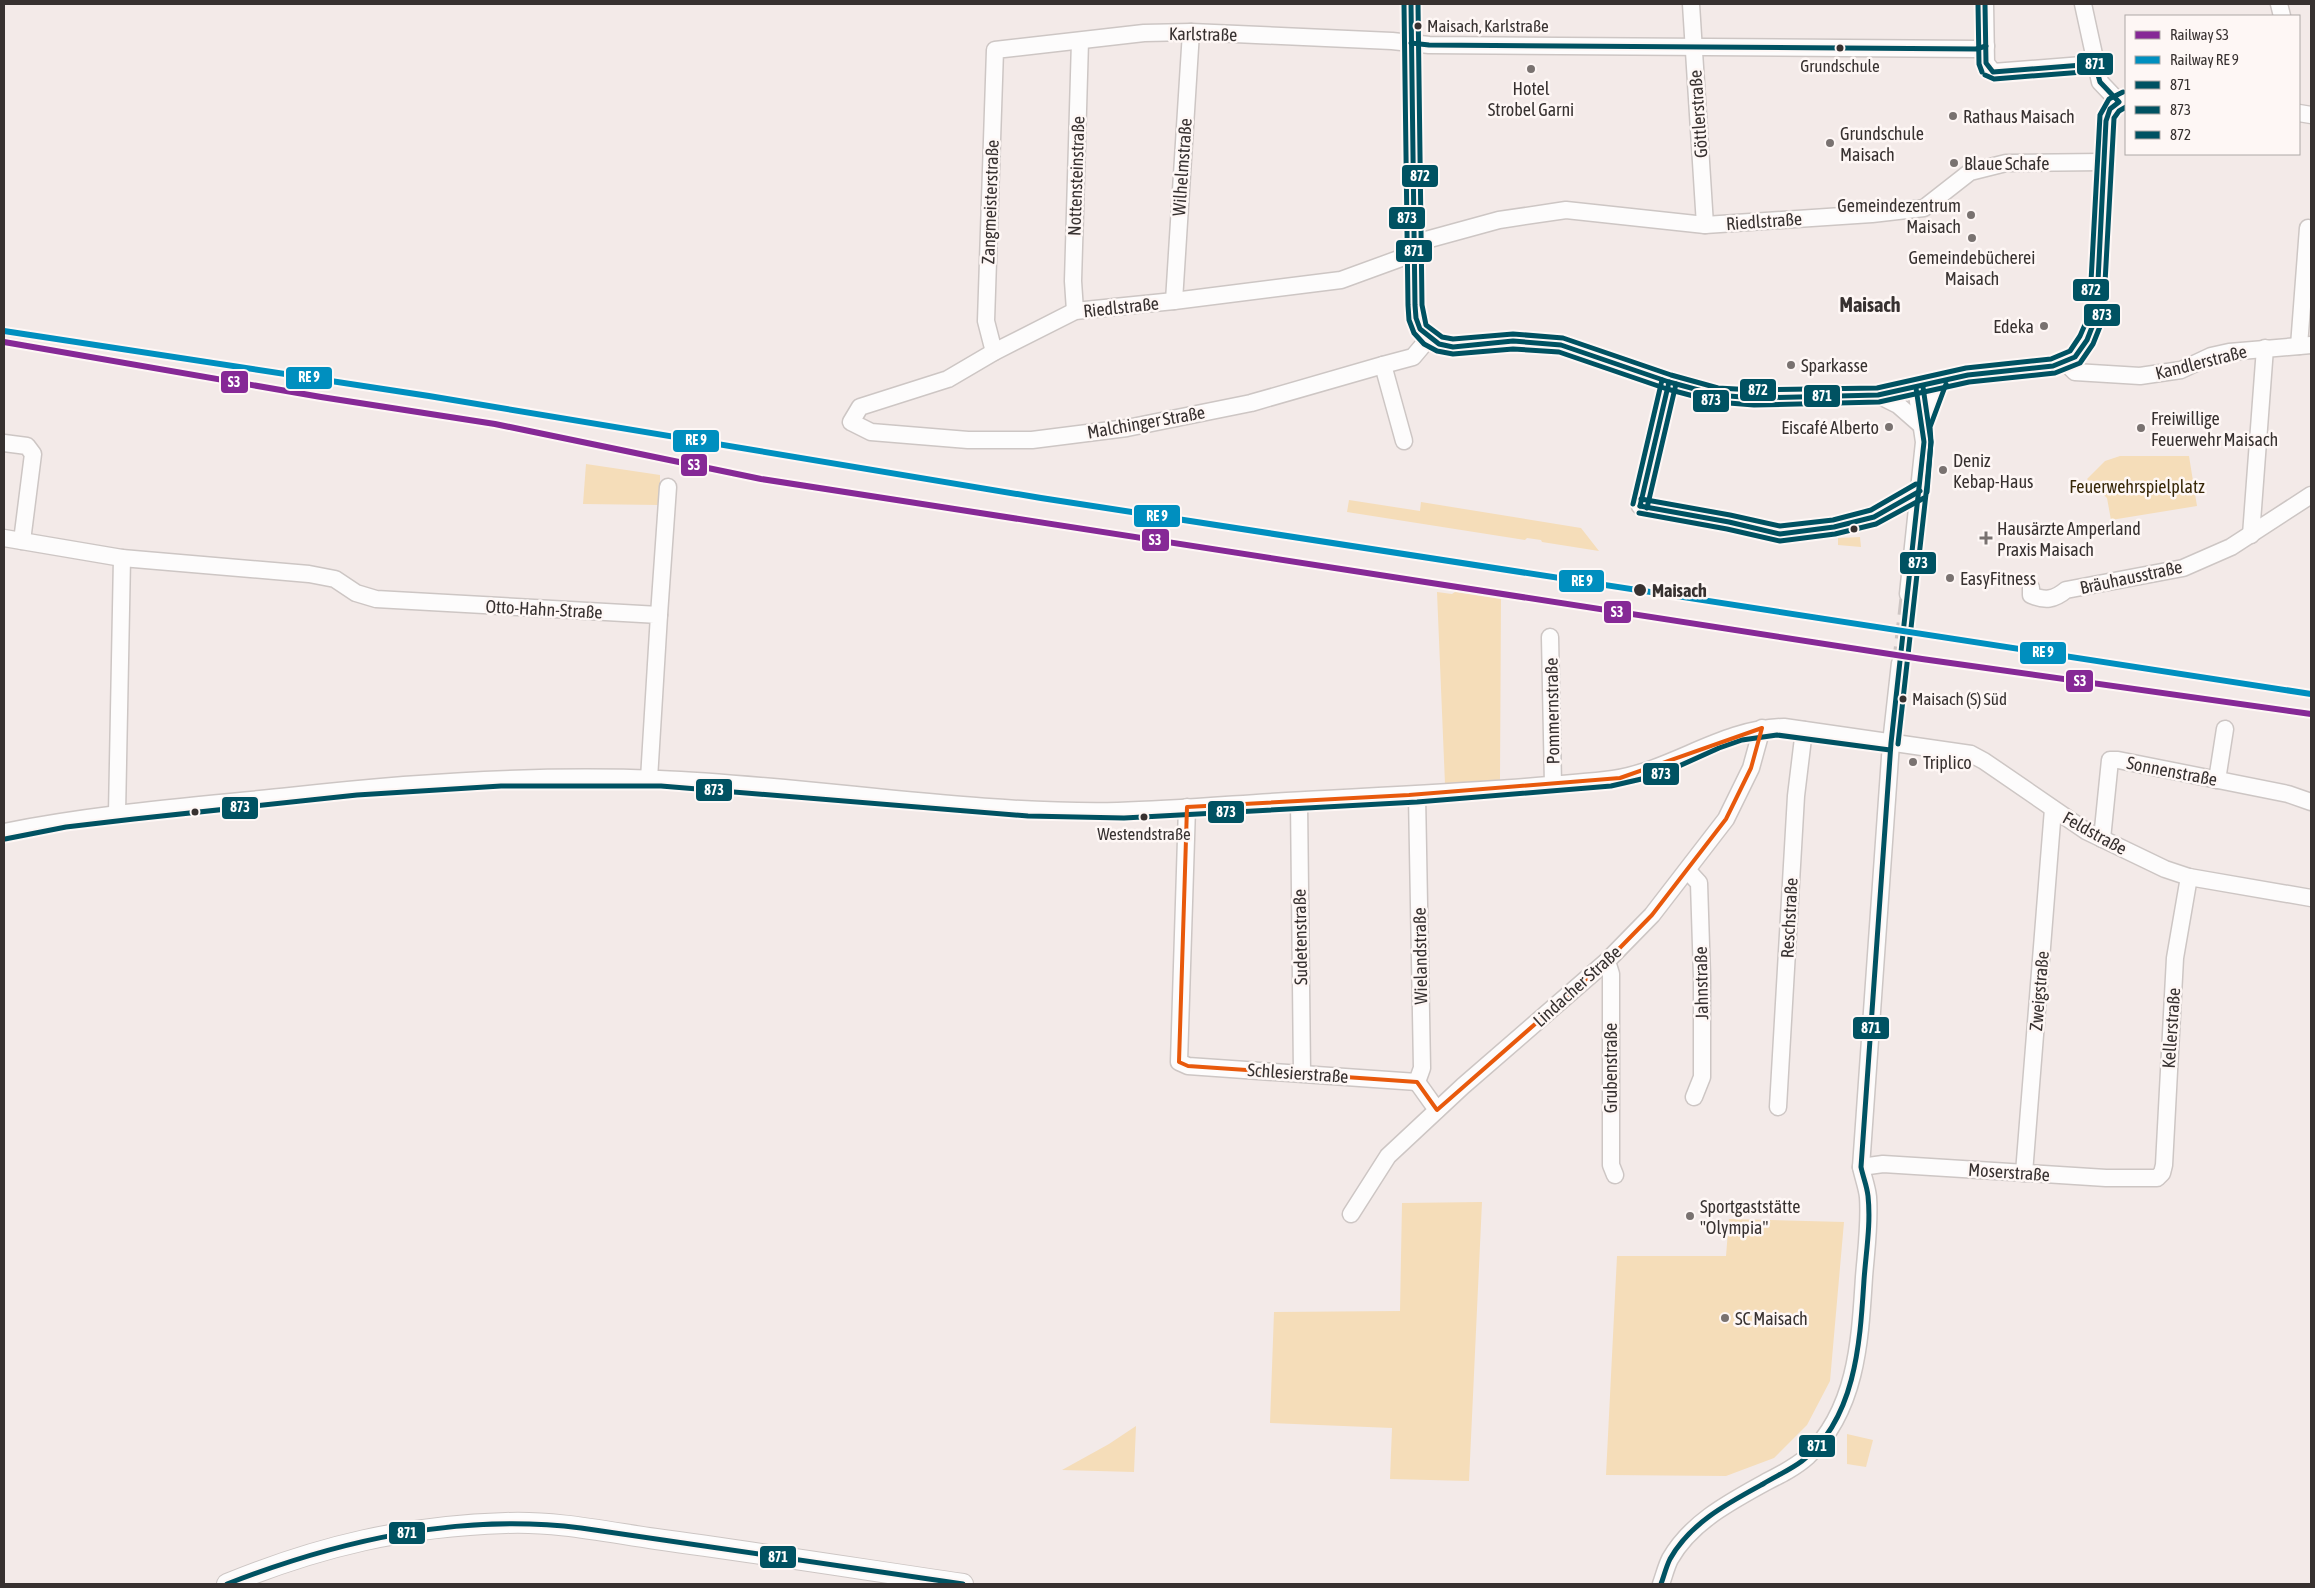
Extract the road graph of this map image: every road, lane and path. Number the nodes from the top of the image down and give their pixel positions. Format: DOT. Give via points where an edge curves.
graph roads {
  1 [pos="1411,4"];
  2 [pos="1691,4"];
  3 [pos="1985,4"];
  4 [pos="2083,4"];
  5 [pos="1191,32"];
  6 [pos="1080,41"];
  7 [pos="1411,43"];
  8 [pos="1693,46"];
  9 [pos="1986,46"];
  10 [pos="995,50"];
  11 [pos="2095,64"];
  12 [pos="2122,101"];
  13 [pos="1977,155"];
  14 [pos="2104,162"];
  15 [pos="1994,166"];
  16 [pos="1706,225"];
  17 [pos="2308,228"];
  18 [pos="1415,248"];
  19 [pos="1174,301"];
  20 [pos="1075,311"];
  21 [pos="1429,338"];
  22 [pos="2305,345"];
  23 [pos="2265,348"];
  24 [pos="994,352"];
  25 [pos="2065,362"];
  26 [pos="1383,366"];
  27 [pos="1939,381"];
  28 [pos="1669,382"];
  29 [pos="1913,389"];
  30 [pos="1878,395"];
  31 [pos="1917,421"];
  32 [pos="851,422"];
  33 [pos="1404,441"];
  34 [pos="4,442"];
  35 [pos="668,487"];
  36 [pos="1920,491"];
  37 [pos="2311,495"];
  38 [pos="2250,535"];
  39 [pos="4,538"];
  40 [pos="22,541"];
  41 [pos="122,558"];
  42 [pos="2031,588"];
  43 [pos="1908,594"];
  44 [pos="659,615"];
  45 [pos="1550,637"];
  46 [pos="1900,663"];
  47 [pos="1762,728"];
  48 [pos="2225,729"];
  49 [pos="1804,730"];
  50 [pos="1891,743"];
  51 [pos="649,779"];
  52 [pos="2217,780"];
  53 [pos="1553,785"];
  54 [pos="1417,795"];
  55 [pos="1299,801"];
  56 [pos="2311,802"];
  57 [pos="1187,806"];
  58 [pos="2053,809"];
  59 [pos="116,814"];
  60 [pos="4,832"];
  61 [pos="2102,839"];
  62 [pos="1688,871"];
  63 [pos="2189,877"];
  64 [pos="2311,898"];
  65 [pos="1607,961"];
  66 [pos="1302,1073"];
  67 [pos="1417,1082"];
  68 [pos="1694,1097"];
  69 [pos="1778,1107"];
  70 [pos="1437,1110"];
  71 [pos="1861,1167"];
  72 [pos="2024,1172"];
  73 [pos="1615,1175"];
  74 [pos="2157,1178"];
  75 [pos="1351,1214"];
  76 [pos="227,1584"];
  77 [pos="963,1584"];
  78 [pos="1661,1584"];
  1 -- 7 [label="street"];
  2 -- 8 [label="street, Göttlerstraße"];
  3 -- 9 [label="street"];
  4 -- 11 [label="street"];
  5 -- 6 [label="street, Karlstraße" via="1144,33"];
  5 -- 7 [label="street, Karlstraße"];
  5 -- 19 [label="street, Wilhelmstraße"];
  6 -- 10 [label="street, Karlstraße"];
  6 -- 20 [label="street, Nottensteinstraße" via="1073,281"];
  7 -- 8 [label="street, Karlstraße"];
  7 -- 18 [label="street"];
  8 -- 9 [label="street, Karlstraße" via="1976,49"];
  8 -- 16 [label="street, Göttlerstraße"];
  9 -- 11 [label="street" via="1986,63 1992,72"];
  10 -- 24 [label="street, Zangmeisterstraße" via="986,321"];
  11 -- 12 [label="street" via="2100,82"];
  12 -- 14 [label="street" via="2110,109"];
  13 -- 15 [label="street"];
  14 -- 15 [label="street, Riedlstraße" via="2006,163"];
  14 -- 25 [label="street" via="2094,322 2087,340 2074,357"];
  15 -- 16 [label="street, Riedlstraße" via="1970,172 1924,208"];
  16 -- 18 [label="street, Riedlstraße" via="1551,210 1498,220"];
  17 -- 22 [label="street"];
  18 -- 19 [label="street, Riedlstraße" via="1340,280"];
  18 -- 21 [label="street" via="1416,318 1420,329"];
  19 -- 20 [label="street, Riedlstraße"];
  20 -- 24 [label="street, Riedlstraße"];
  21 -- 26 [label="street, Malchinger Straße" via="1413,356"];
  21 -- 28 [label="street" via="1453,347 1514,341 1561,345"];
  22 -- 23 [label="street, Kandlerstraße"];
  23 -- 25 [label="street, Kandlerstraße" via="2211,356 2181,370 2140,376 2075,372"];
  23 -- 38 [label="street"];
  24 -- 32 [label="street, Riedlstraße" via="948,379 860,407"];
  25 -- 27 [label="street"];
  26 -- 32 [label="street, Malchinger Straße" via="1251,403 1127,428 1032,440 968,440 871,432"];
  26 -- 33 [label="street"];
  27 -- 29 [label="street"];
  27 -- 31 [label="street"];
  28 -- 30 [label="street" via="1717,395 1754,398"];
  28 -- 36 [label="street" via="1640,506 1780,534 1834,527 1874,517"];
  29 -- 30 [label="street"];
  29 -- 31 [label="street"];
  30 -- 31 [label="street"];
  31 -- 36 [label="street" via="1924,442"];
  34 -- 40 [label="street" via="27,446 33,454"];
  35 -- 44 [label="street"];
  36 -- 43 [label="street"];
  37 -- 38 [label="street, Bräuhausstraße"];
  38 -- 42 [label="street, Bräuhausstraße" via="2183,568 2066,590 2058,597 2043,600 2031,594"];
  39 -- 40 [label="street, Otto-Hahn-Straße"];
  40 -- 41 [label="street, Otto-Hahn-Straße"];
  41 -- 44 [label="street, Otto-Hahn-Straße" via="309,574 335,579 356,593 376,599"];
  41 -- 59 [label="street"];
  44 -- 51 [label="street"];
  45 -- 53 [label="street, Pommernstraße"];
  46 -- 50 [label="street"];
  47 -- 49 [label="street, Feldstraße"];
  47 -- 53 [label="street, Feldstraße" via="1716,741 1657,768 1620,778"];
  47 -- 62 [label="street, Lindacher Straße" via="1751,768 1726,819"];
  48 -- 52 [label="street"];
  49 -- 50 [label="street, Feldstraße"];
  49 -- 69 [label="street, Reschstraße" via="1796,796"];
  50 -- 58 [label="street, Feldstraße" via="1971,754"];
  50 -- 71 [label="street"];
  51 -- 57 [label="street, Feldstraße" via="1029,809 1124,811"];
  51 -- 59 [label="street, Feldstraße" via="484,779 356,788"];
  52 -- 56 [label="street, Sonnenstraße" via="2288,794"];
  52 -- 61 [label="street, Sonnenstraße" via="2110,760"];
  53 -- 54 [label="street, Feldstraße"];
  54 -- 55 [label="street, Feldstraße"];
  54 -- 67 [label="street, Wielandstraße" via="1422,1068"];
  55 -- 57 [label="street, Feldstraße"];
  55 -- 66 [label="street, Sudetenstraße"];
  57 -- 66 [label="street, Schlesierstraße" via="1179,1062 1188,1066"];
  58 -- 61 [label="street, Feldstraße"];
  58 -- 72 [label="street, Zweigstraße"];
  59 -- 60 [label="street, Feldstraße"];
  61 -- 63 [label="street, Feldstraße"];
  62 -- 65 [label="street, Lindacher Straße" via="1652,915"];
  62 -- 68 [label="street, Jahnstraße" via="1699,883 1702,977 1702,1077"];
  63 -- 64 [label="street, Feldstraße"];
  63 -- 74 [label="street, Kellerstraße" via="2175,958 2164,1165"];
  65 -- 70 [label="street, Lindacher Straße"];
  65 -- 73 [label="street, Grubenstraße" via="1611,974 1611,1165"];
  66 -- 67 [label="street, Schlesierstraße"];
  67 -- 70 [label="street"];
  70 -- 75 [label="street, Lindacher Straße" via="1388,1156"];
  71 -- 72 [label="street, Moserstraße" via="1883,1164"];
  71 -- 78 [label="street" via="1868,1197 1857,1358 1850,1387 1837,1416 1807,1457 1710,1516 1692,1531 1670,1559"];
  72 -- 74 [label="street, Moserstraße"];
  76 -- 77 [label="main road" via="300,1556 388,1534 507,1523 561,1526"];
}
